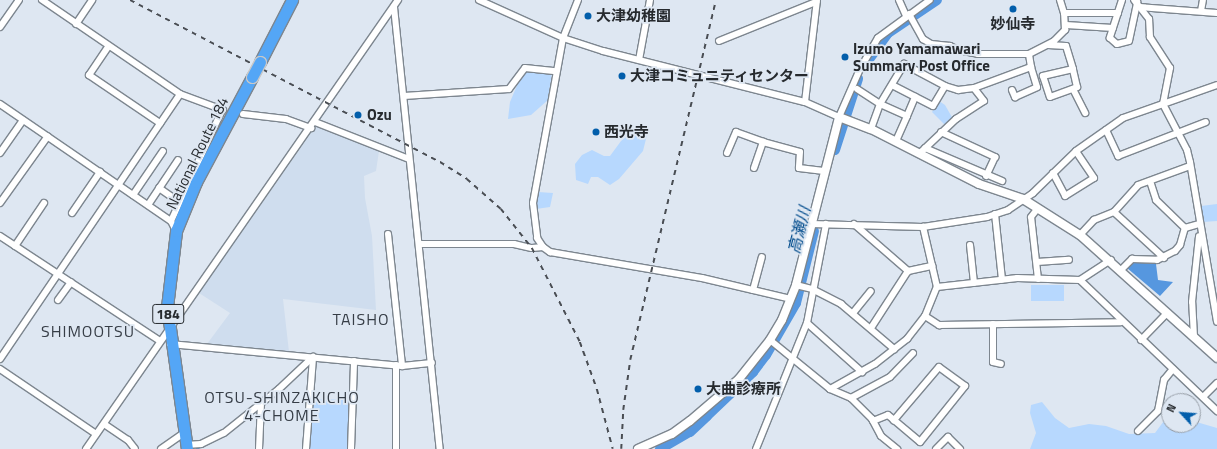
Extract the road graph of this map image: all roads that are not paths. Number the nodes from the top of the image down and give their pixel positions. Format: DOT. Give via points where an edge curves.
graph roads {
  1 [pos="19,0"];
  2 [pos="42,0"];
  3 [pos="92,0"];
  4 [pos="292,0"];
  5 [pos="398,0"];
  6 [pos="479,0"];
  7 [pos="578,0"];
  8 [pos="650,0"];
  9 [pos="899,0"];
  10 [pos="930,0"];
  11 [pos="1060,0"];
  12 [pos="1122,0"];
  13 [pos="1203,0"];
  14 [pos="816,1"];
  15 [pos="1137,2"];
  16 [pos="394,7"];
  17 [pos="1201,11"];
  18 [pos="1064,13"];
  19 [pos="1118,13"];
  20 [pos="1217,13"];
  21 [pos="908,15"];
  22 [pos="76,24"];
  23 [pos="1066,25"];
  24 [pos="0,27"];
  25 [pos="1113,28"];
  26 [pos="563,38"];
  27 [pos="719,41"];
  28 [pos="1048,44"];
  29 [pos="108,47"];
  30 [pos="1029,54"];
  31 [pos="639,60"];
  32 [pos="1031,67"];
  33 [pos="1073,69"];
  34 [pos="556,71"];
  35 [pos="892,85"];
  36 [pos="1217,85"];
  37 [pos="945,86"];
  38 [pos="974,88"];
  39 [pos="1073,88"];
  40 [pos="858,89"];
  41 [pos="1012,90"];
  42 [pos="180,94"];
  43 [pos="404,96"];
  44 [pos="916,97"];
  45 [pos="805,102"];
  46 [pos="0,104"];
  47 [pos="880,104"];
  48 [pos="1163,104"];
  49 [pos="1085,113"];
  50 [pos="243,114"];
  51 [pos="907,116"];
  52 [pos="839,117"];
  53 [pos="23,120"];
  54 [pos="1206,122"];
  55 [pos="160,123"];
  56 [pos="313,125"];
  57 [pos="871,129"];
  58 [pos="1106,130"];
  59 [pos="941,132"];
  60 [pos="1178,132"];
  61 [pos="48,136"];
  62 [pos="896,141"];
  63 [pos="763,142"];
  64 [pos="922,150"];
  65 [pos="162,151"];
  66 [pos="1076,151"];
  67 [pos="0,153"];
  68 [pos="727,153"];
  69 [pos="409,159"];
  70 [pos="178,160"];
  71 [pos="1190,166"];
  72 [pos="754,168"];
  73 [pos="824,171"];
  74 [pos="100,172"];
  75 [pos="1053,172"];
  76 [pos="986,176"];
  77 [pos="1002,181"];
  78 [pos="1150,181"];
  79 [pos="118,185"];
  80 [pos="159,188"];
  81 [pos="133,195"];
  82 [pos="1023,199"];
  83 [pos="176,200"];
  84 [pos="44,202"];
  85 [pos="0,203"];
  86 [pos="148,205"];
  87 [pos="1038,208"];
  88 [pos="1114,212"];
  89 [pos="72,213"];
  90 [pos="995,214"];
  91 [pos="811,224"];
  92 [pos="826,224"];
  93 [pos="854,224"];
  94 [pos="173,226"];
  95 [pos="1199,226"];
  96 [pos="924,227"];
  97 [pos="1185,228"];
  98 [pos="388,234"];
  99 [pos="1080,234"];
  100 [pos="0,236"];
  101 [pos="420,244"];
  102 [pos="970,245"];
  103 [pos="15,246"];
  104 [pos="543,247"];
  105 [pos="762,257"];
  106 [pos="1164,258"];
  107 [pos="1070,260"];
  108 [pos="1110,260"];
  109 [pos="1037,262"];
  110 [pos="932,266"];
  111 [pos="1121,270"];
  112 [pos="908,271"];
  113 [pos="58,273"];
  114 [pos="1038,279"];
  115 [pos="1002,280"];
  116 [pos="1080,280"];
  117 [pos="71,282"];
  118 [pos="974,283"];
  119 [pos="796,285"];
  120 [pos="937,287"];
  121 [pos="812,289"];
  122 [pos="752,290"];
  123 [pos="871,291"];
  124 [pos="791,299"];
  125 [pos="58,300"];
  126 [pos="1167,312"];
  127 [pos="853,313"];
  128 [pos="925,316"];
  129 [pos="1121,322"];
  130 [pos="1217,322"];
  131 [pos="808,323"];
  132 [pos="993,324"];
  133 [pos="871,328"];
  134 [pos="169,329"];
  135 [pos="1194,337"];
  136 [pos="770,340"];
  137 [pos="1141,340"];
  138 [pos="165,342"];
  139 [pos="894,349"];
  140 [pos="913,354"];
  141 [pos="312,357"];
  142 [pos="792,357"];
  143 [pos="1217,358"];
  144 [pos="0,359"];
  145 [pos="354,361"];
  146 [pos="432,363"];
  147 [pos="1001,364"];
  148 [pos="399,366"];
  149 [pos="0,369"];
  150 [pos="1173,369"];
  151 [pos="862,372"];
  152 [pos="1217,383"];
  153 [pos="830,389"];
  154 [pos="1203,397"];
  155 [pos="851,398"];
  156 [pos="261,404"];
  157 [pos="1217,411"];
  158 [pos="894,420"];
  159 [pos="873,421"];
  160 [pos="104,424"];
  161 [pos="1138,431"];
  162 [pos="184,433"];
  163 [pos="96,434"];
  164 [pos="186,447"];
  165 [pos="86,449"];
  166 [pos="135,449"];
  167 [pos="161,449"];
  168 [pos="259,449"];
  169 [pos="306,449"];
  170 [pos="351,449"];
  171 [pos="396,449"];
  172 [pos="440,449"];
  173 [pos="638,449"];
  174 [pos="756,449"];
  175 [pos="897,449"];
  176 [pos="936,449"];
  177 [pos="960,449"];
  1 -- 24 [label="street"];
  2 -- 22 [label="street"];
  3 -- 22 [label="street"];
  4 -- 94 [label="highway, National Route 184 / 184, bridge"];
  5 -- 16 [label="street"];
  6 -- 26 [label="street"];
  7 -- 26 [label="street"];
  8 -- 31 [label="street"];
  9 -- 21 [label="street"];
  10 -- 21 [label="street"];
  11 -- 18 [label="street"];
  12 -- 19 [label="street"];
  13 -- 17 [label="street"];
  14 -- 27 [label="street"];
  14 -- 45 [label="street"];
  15 -- 17 [label="street"];
  15 -- 25 [label="street" via="1129,41 1117,44 1110,38"];
  15 -- 48 [label="street" via="1150,19 1150,37 1170,68"];
  16 -- 43 [label="street"];
  16 -- 56 [label="street"];
  17 -- 20 [label="street"];
  18 -- 19 [label="street"];
  18 -- 23 [label="street"];
  19 -- 25 [label="street"];
  21 -- 30 [label="street" via="923,39 931,44 978,54"];
  21 -- 52 [label="street" via="878,38 860,69"];
  22 -- 29 [label="street"];
  23 -- 25 [label="street"];
  23 -- 28 [label="street" via="1054,41"];
  26 -- 31 [label="street"];
  26 -- 34 [label="street"];
  28 -- 30 [label="street"];
  28 -- 33 [label="street" via="1066,46"];
  29 -- 42 [label="street"];
  29 -- 55 [label="street" via="89,75"];
  30 -- 32 [label="street"];
  31 -- 45 [label="street"];
  32 -- 38 [label="street"];
  32 -- 41 [label="street" via="1037,87 1015,97"];
  33 -- 39 [label="street" via="1077,87"];
  33 -- 39 [label="street" via="1043,76 1050,97"];
  34 -- 43 [label="street" via="525,68 509,89"];
  34 -- 104 [label="street" via="533,203 537,238"];
  35 -- 37 [label="street" via="904,64"];
  35 -- 44 [label="street"];
  35 -- 47 [label="street"];
  36 -- 48 [label="street"];
  37 -- 38 [label="street" via="958,90"];
  37 -- 44 [label="street" via="933,106"];
  38 -- 59 [label="street" via="984,101"];
  39 -- 49 [label="street"];
  40 -- 47 [label="street"];
  42 -- 55 [label="street"];
  42 -- 94 [label="street" via="223,110"];
  43 -- 69 [label="street"];
  44 -- 51 [label="street"];
  45 -- 52 [label="street"];
  46 -- 53 [label="street"];
  47 -- 51 [label="street"];
  47 -- 57 [label="street"];
  48 -- 58 [label="street" via="1123,118"];
  48 -- 60 [label="street"];
  50 -- 56 [label="street"];
  51 -- 62 [label="street"];
  52 -- 57 [label="street"];
  52 -- 73 [label="street"];
  53 -- 61 [label="street"];
  53 -- 67 [label="street"];
  54 -- 60 [label="street"];
  55 -- 79 [label="street"];
  56 -- 69 [label="street"];
  56 -- 134 [label="street"];
  57 -- 62 [label="street"];
  58 -- 60 [label="street" via="1118,156"];
  58 -- 66 [label="street"];
  59 -- 64 [label="street"];
  59 -- 76 [label="street" via="995,157"];
  60 -- 71 [label="street"];
  61 -- 74 [label="street"];
  61 -- 85 [label="street"];
  62 -- 64 [label="street"];
  63 -- 68 [label="street" via="736,132"];
  63 -- 72 [label="street"];
  63 -- 73 [label="street" via="800,152 798,168"];
  64 -- 76 [label="street"];
  64 -- 82 [label="street" via="979,184"];
  65 -- 81 [label="street"];
  66 -- 75 [label="street"];
  66 -- 75 [label="street" via="1094,178 1065,196"];
  69 -- 101 [label="street"];
  70 -- 80 [label="street"];
  71 -- 78 [label="street"];
  71 -- 95 [label="street"];
  73 -- 91 [label="street"];
  74 -- 79 [label="street"];
  74 -- 89 [label="street"];
  75 -- 82 [label="street" via="1033,193"];
  76 -- 77 [label="street"];
  78 -- 88 [label="street" via="1138,185"];
  78 -- 97 [label="street" via="1156,200"];
  79 -- 81 [label="street"];
  79 -- 113 [label="street"];
  80 -- 83 [label="street"];
  80 -- 86 [label="street"];
  81 -- 86 [label="street"];
  82 -- 87 [label="street"];
  82 -- 90 [label="street" via="1008,210"];
  84 -- 103 [label="street"];
  86 -- 94 [label="street"];
  87 -- 99 [label="street"];
  87 -- 109 [label="street" via="1031,217"];
  88 -- 99 [label="street" via="1094,220"];
  88 -- 106 [label="street"];
  90 -- 96 [label="street" via="958,223"];
  90 -- 115 [label="street"];
  91 -- 92 [label="street"];
  91 -- 119 [label="street"];
  92 -- 93 [label="street"];
  92 -- 121 [label="street"];
  93 -- 96 [label="street"];
  93 -- 112 [label="street"];
  94 -- 134 [label="highway, National Route 184 / 184" via="167,307"];
  95 -- 97 [label="street"];
  95 -- 130 [label="street"];
  95 -- 135 [label="street" via="1192,302"];
  96 -- 110 [label="street"];
  97 -- 106 [label="street" via="1180,245"];
  98 -- 148 [label="street"];
  99 -- 108 [label="street"];
  100 -- 103 [label="street"];
  101 -- 104 [label="street" via="514,244 532,248"];
  101 -- 146 [label="street"];
  102 -- 118 [label="street"];
  103 -- 113 [label="street"];
  104 -- 122 [label="street" via="550,252 695,277"];
  105 -- 122 [label="street"];
  106 -- 111 [label="street" via="1132,259"];
  107 -- 109 [label="street"];
  108 -- 111 [label="street"];
  108 -- 116 [label="street"];
  109 -- 114 [label="street"];
  110 -- 112 [label="street"];
  110 -- 120 [label="street"];
  111 -- 126 [label="street"];
  112 -- 133 [label="street"];
  113 -- 117 [label="street"];
  113 -- 144 [label="street"];
  114 -- 115 [label="street"];
  114 -- 116 [label="street"];
  115 -- 118 [label="street"];
  116 -- 129 [label="street"];
  117 -- 125 [label="street"];
  117 -- 138 [label="street"];
  118 -- 120 [label="street"];
  119 -- 121 [label="street"];
  119 -- 124 [label="street"];
  120 -- 128 [label="street"];
  121 -- 127 [label="street"];
  121 -- 131 [label="street"];
  122 -- 124 [label="street"];
  123 -- 127 [label="street"];
  124 -- 136 [label="street"];
  126 -- 135 [label="street"];
  126 -- 137 [label="street"];
  127 -- 133 [label="street"];
  128 -- 132 [label="street" via="939,325"];
  128 -- 139 [label="street" via="907,339"];
  129 -- 132 [label="street"];
  129 -- 137 [label="street"];
  131 -- 142 [label="street"];
  131 -- 151 [label="street"];
  132 -- 147 [label="street" via="993,362"];
  133 -- 139 [label="street"];
  134 -- 138 [label="highway, National Route 184 / 184"];
  135 -- 143 [label="street"];
  136 -- 142 [label="street"];
  136 -- 173 [label="street" via="739,379 690,421 672,434"];
  137 -- 150 [label="street"];
  138 -- 141 [label="street"];
  138 -- 160 [label="street"];
  138 -- 162 [label="highway, National Route 184 / 184"];
  139 -- 151 [label="street"];
  140 -- 155 [label="street" via="890,377"];
  141 -- 145 [label="street"];
  141 -- 156 [label="street"];
  141 -- 169 [label="street"];
  142 -- 153 [label="street"];
  142 -- 174 [label="street"];
  145 -- 148 [label="street"];
  145 -- 170 [label="street"];
  146 -- 148 [label="street"];
  146 -- 172 [label="street"];
  148 -- 171 [label="street"];
  149 -- 163 [label="street"];
  150 -- 154 [label="street"];
  150 -- 161 [label="street" via="1164,380 1158,411"];
  151 -- 153 [label="street"];
  152 -- 154 [label="street"];
  153 -- 155 [label="street"];
  154 -- 157 [label="street"];
  155 -- 159 [label="street"];
  156 -- 164 [label="street" via="224,433 201,444"];
  156 -- 168 [label="street"];
  158 -- 158 [label="street" via="920,442 965,386 939,367"];
  158 -- 159 [label="street" via="888,415"];
  159 -- 175 [label="street" via="881,436"];
  160 -- 163 [label="street"];
  160 -- 166 [label="street" via="128,440"];
  162 -- 164 [label="highway, National Route 184 / 184"];
  162 -- 167 [label="street"];
  163 -- 165 [label="street"];
  176 -- 177 [label="street" via="948,437"];
}
